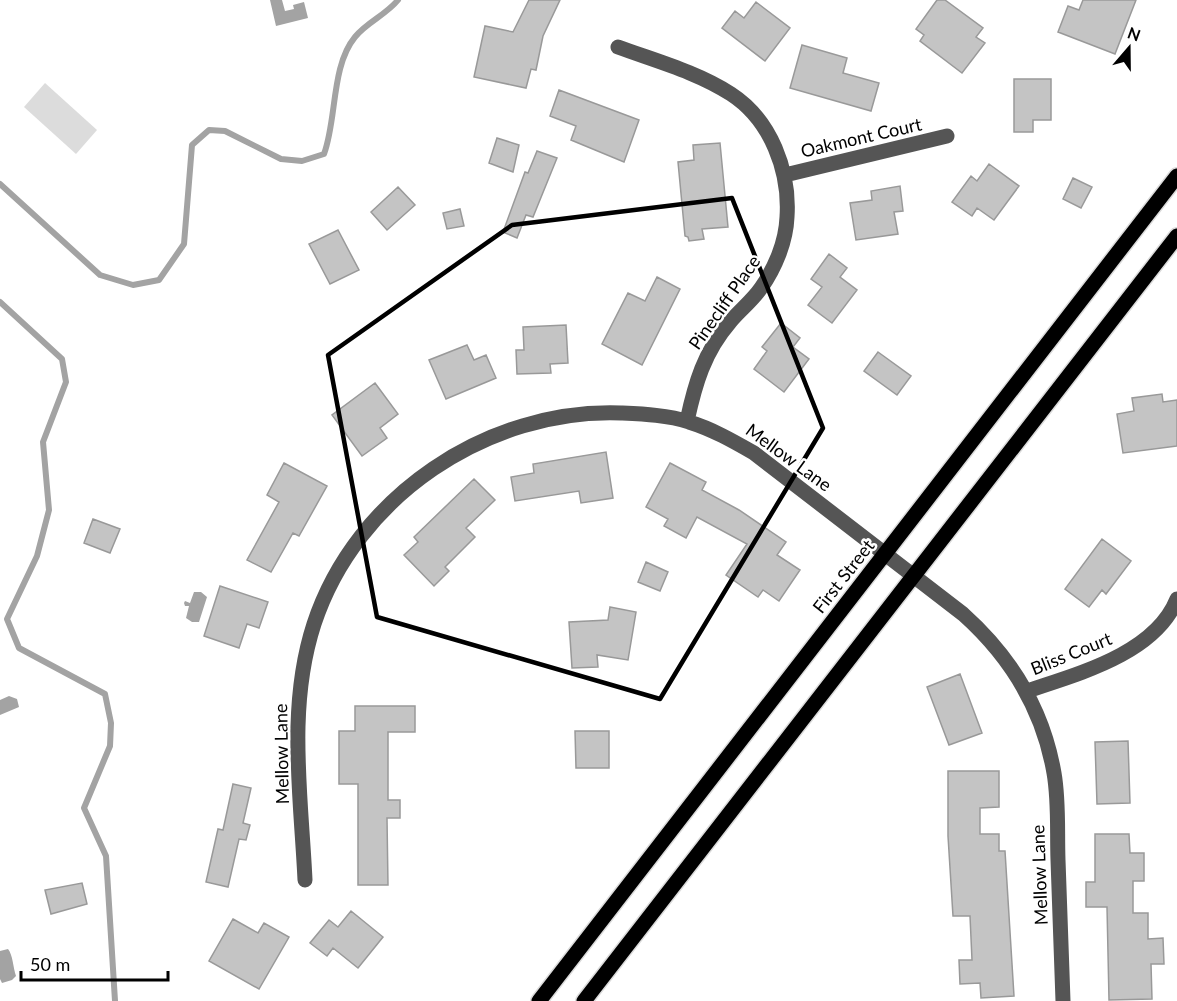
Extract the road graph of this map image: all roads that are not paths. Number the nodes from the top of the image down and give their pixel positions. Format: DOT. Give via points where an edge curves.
graph roads {
  1 [pos="618,47"];
  2 [pos="947,136"];
  3 [pos="785,175"];
  4 [pos="1177,176"];
  5 [pos="1177,236"];
  6 [pos="687,421"];
  7 [pos="885,554"];
  8 [pos="914,576"];
  9 [pos="1177,599"];
  10 [pos="1027,691"];
  11 [pos="305,880"];
  12 [pos="539,1001"];
  13 [pos="584,1001"];
  14 [pos="1063,1001"];
  1 -- 3 [label="street, Pinecliff Place" via="702,78 733,95 765,130"];
  2 -- 3 [label="street, Oakmont Court"];
  3 -- 6 [label="street, Pinecliff Place" via="788,218 778,258 760,290 709,351 695,384"];
  4 -- 7 [label="main road, First Street"];
  5 -- 8 [label="main road"];
  6 -- 7 [label="street, Mellow Lane" via="724,435 754,453"];
  6 -- 11 [label="street, Mellow Lane" via="602,412 514,428 440,463 371,524 328,590 314,623 303,668 297,730"];
  7 -- 8 [label="street, Mellow Lane"];
  7 -- 12 [label="main road, First Street"];
  8 -- 10 [label="street, Mellow Lane" via="986,635"];
  8 -- 13 [label="main road"];
  9 -- 10 [label="street, Bliss Court" via="1152,633 1130,650 1106,664"];
  10 -- 14 [label="street, Mellow Lane" via="1045,734 1055,775"];
}
